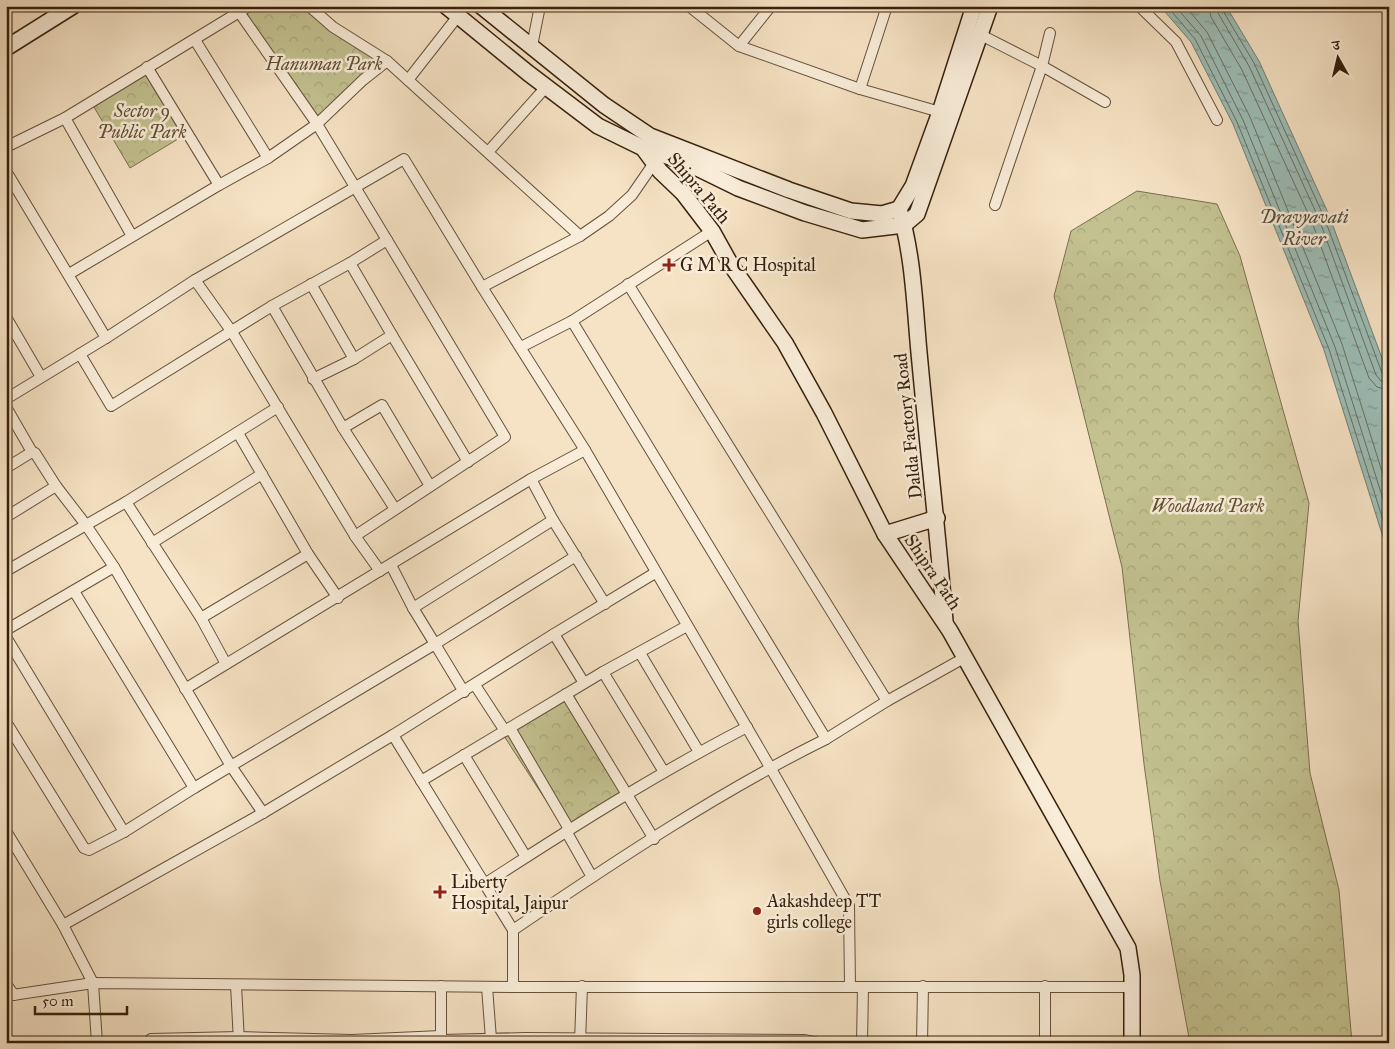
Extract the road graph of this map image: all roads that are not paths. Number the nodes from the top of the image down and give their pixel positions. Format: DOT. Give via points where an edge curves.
graph roads {
  1 [pos="73,6"];
  2 [pos="309,6"];
  3 [pos="446,6"];
  4 [pos="481,6"];
  5 [pos="540,6"];
  6 [pos="689,6"];
  7 [pos="771,6"];
  8 [pos="887,6"];
  9 [pos="974,6"];
  10 [pos="990,6"];
  11 [pos="1139,6"];
  12 [pos="244,9"];
  13 [pos="458,16"];
  14 [pos="1050,33"];
  15 [pos="981,35"];
  16 [pos="194,40"];
  17 [pos="7,46"];
  18 [pos="532,46"];
  19 [pos="740,46"];
  20 [pos="387,61"];
  21 [pos="1042,66"];
  22 [pos="147,67"];
  23 [pos="408,80"];
  24 [pos="546,87"];
  25 [pos="860,89"];
  26 [pos="1105,102"];
  27 [pos="940,112"];
  28 [pos="65,118"];
  29 [pos="1217,120"];
  30 [pos="317,124"];
  31 [pos="641,130"];
  32 [pos="6,147"];
  33 [pos="643,148"];
  34 [pos="488,152"];
  35 [pos="268,158"];
  36 [pos="654,163"];
  37 [pos="6,171"];
  38 [pos="219,185"];
  39 [pos="356,188"];
  40 [pos="995,205"];
  41 [pos="899,209"];
  42 [pos="904,225"];
  43 [pos="712,231"];
  44 [pos="132,236"];
  45 [pos="580,236"];
  46 [pos="388,240"];
  47 [pos="350,263"];
  48 [pos="69,274"];
  49 [pos="195,280"];
  50 [pos="311,284"];
  51 [pos="628,284"];
  52 [pos="482,287"];
  53 [pos="272,306"];
  54 [pos="6,317"];
  55 [pos="572,320"];
  56 [pos="232,332"];
  57 [pos="392,336"];
  58 [pos="106,338"];
  59 [pos="521,347"];
  60 [pos="80,354"];
  61 [pos="354,359"];
  62 [pos="41,377"];
  63 [pos="313,379"];
  64 [pos="6,399"];
  65 [pos="6,407"];
  66 [pos="278,407"];
  67 [pos="343,428"];
  68 [pos="238,433"];
  69 [pos="585,450"];
  70 [pos="32,452"];
  71 [pos="468,462"];
  72 [pos="6,468"];
  73 [pos="262,474"];
  74 [pos="531,479"];
  75 [pos="56,486"];
  76 [pos="430,486"];
  77 [pos="126,502"];
  78 [pos="395,509"];
  79 [pos="6,516"];
  80 [pos="937,518"];
  81 [pos="553,520"];
  82 [pos="86,524"];
  83 [pos="885,534"];
  84 [pos="355,536"];
  85 [pos="152,543"];
  86 [pos="308,554"];
  87 [pos="576,556"];
  88 [pos="391,565"];
  89 [pos="114,567"];
  90 [pos="6,571"];
  91 [pos="380,571"];
  92 [pos="656,573"];
  93 [pos="74,591"];
  94 [pos="338,598"];
  95 [pos="605,604"];
  96 [pos="413,608"];
  97 [pos="201,618"];
  98 [pos="945,623"];
  99 [pos="687,626"];
  100 [pos="6,630"];
  101 [pos="554,634"];
  102 [pos="6,637"];
  103 [pos="435,644"];
  104 [pos="640,653"];
  105 [pos="964,658"];
  106 [pos="226,664"];
  107 [pos="603,672"];
  108 [pos="584,683"];
  109 [pos="475,685"];
  110 [pos="186,689"];
  111 [pos="464,692"];
  112 [pos="566,694"];
  113 [pos="887,701"];
  114 [pos="6,722"];
  115 [pos="747,727"];
  116 [pos="508,729"];
  117 [pos="393,735"];
  118 [pos="826,739"];
  119 [pos="699,752"];
  120 [pos="464,756"];
  121 [pos="231,766"];
  122 [pos="770,767"];
  123 [pos="664,772"];
  124 [pos="421,780"];
  125 [pos="194,788"];
  126 [pos="626,795"];
  127 [pos="263,812"];
  128 [pos="568,830"];
  129 [pos="6,831"];
  130 [pos="124,832"];
  131 [pos="654,839"];
  132 [pos="526,857"];
  133 [pos="592,877"];
  134 [pos="486,883"];
  135 [pos="63,924"];
  136 [pos="513,930"];
  137 [pos="93,983"];
  138 [pos="6,984"];
  139 [pos="236,985"];
  140 [pos="440,986"];
  141 [pos="582,986"];
  142 [pos="924,986"];
  143 [pos="1044,986"];
  144 [pos="1131,986"];
  145 [pos="487,987"];
  146 [pos="512,987"];
  147 [pos="850,987"];
  148 [pos="863,987"];
  149 [pos="10,996"];
  150 [pos="491,1039"];
  151 [pos="194,1040"];
  152 [pos="239,1040"];
  153 [pos="441,1040"];
  154 [pos="311,1041"];
  155 [pos="395,1041"];
  156 [pos="526,1041"];
  157 [pos="580,1041"];
  158 [pos="628,1041"];
  159 [pos="670,1041"];
  160 [pos="718,1041"];
  161 [pos="806,1041"];
  162 [pos="352,1042"];
  163 [pos="764,1042"];
  164 [pos="97,1043"];
  165 [pos="151,1043"];
  166 [pos="819,1043"];
  167 [pos="862,1043"];
  168 [pos="922,1043"];
  169 [pos="1045,1043"];
  170 [pos="1132,1043"];
  1 -- 17 [label="street"];
  2 -- 20 [label="street" via="333,27"];
  3 -- 13 [label="street, Shipra Path"];
  4 -- 18 [label="street"];
  5 -- 18 [label="street"];
  6 -- 19 [label="street"];
  7 -- 19 [label="street"];
  8 -- 25 [label="street"];
  9 -- 27 [label="street"];
  10 -- 15 [label="street"];
  11 -- 29 [label="street" via="1176,42"];
  12 -- 16 [label="street"];
  12 -- 30 [label="street"];
  13 -- 23 [label="street"];
  13 -- 24 [label="street, Shipra Path"];
  14 -- 21 [label="street"];
  15 -- 21 [label="street"];
  15 -- 42 [label="street" via="917,214"];
  16 -- 22 [label="street"];
  16 -- 35 [label="street"];
  18 -- 31 [label="street" via="604,105"];
  19 -- 25 [label="street"];
  20 -- 23 [label="street"];
  20 -- 30 [label="street"];
  21 -- 26 [label="street"];
  21 -- 40 [label="street"];
  22 -- 28 [label="street"];
  22 -- 38 [label="street"];
  23 -- 34 [label="street"];
  24 -- 33 [label="street, Shipra Path" via="598,126"];
  24 -- 34 [label="street"];
  25 -- 27 [label="street"];
  27 -- 41 [label="street" via="913,186"];
  28 -- 32 [label="street"];
  28 -- 44 [label="street"];
  30 -- 35 [label="street"];
  30 -- 39 [label="street"];
  31 -- 33 [label="street, Shipra Path"];
  31 -- 41 [label="street" via="698,155 851,211 882,214"];
  33 -- 36 [label="street, Shipra Path"];
  33 -- 42 [label="street" via="824,219 862,230"];
  34 -- 45 [label="street"];
  35 -- 38 [label="street"];
  36 -- 43 [label="street, Shipra Path" via="683,193"];
  36 -- 45 [label="street" via="632,195"];
  37 -- 48 [label="street"];
  38 -- 44 [label="street"];
  39 -- 46 [label="street"];
  39 -- 49 [label="street"];
  39 -- 52 [label="street" via="404,159"];
  41 -- 42 [label="street, Dalda Factory Road"];
  42 -- 80 [label="street, Dalda Factory Road"];
  43 -- 51 [label="street"];
  43 -- 83 [label="street, Shipra Path" via="784,343 824,413"];
  44 -- 48 [label="street"];
  45 -- 52 [label="street"];
  46 -- 47 [label="street"];
  46 -- 71 [label="street" via="505,437"];
  47 -- 50 [label="street"];
  47 -- 57 [label="street"];
  48 -- 58 [label="street"];
  49 -- 56 [label="street"];
  49 -- 58 [label="street"];
  50 -- 53 [label="street"];
  50 -- 61 [label="street"];
  51 -- 55 [label="street"];
  51 -- 113 [label="street"];
  52 -- 59 [label="street"];
  53 -- 56 [label="street"];
  53 -- 63 [label="street"];
  54 -- 62 [label="street"];
  55 -- 59 [label="street"];
  55 -- 118 [label="street"];
  56 -- 60 [label="street" via="111,406"];
  56 -- 66 [label="street"];
  57 -- 61 [label="street"];
  57 -- 71 [label="street"];
  58 -- 60 [label="street"];
  59 -- 69 [label="street"];
  60 -- 62 [label="street"];
  61 -- 63 [label="street"];
  62 -- 64 [label="street"];
  63 -- 67 [label="street"];
  65 -- 70 [label="street"];
  66 -- 68 [label="street"];
  66 -- 84 [label="street"];
  67 -- 76 [label="street" via="382,405"];
  67 -- 78 [label="street"];
  68 -- 73 [label="street"];
  68 -- 77 [label="street"];
  69 -- 74 [label="street"];
  69 -- 92 [label="street"];
  70 -- 72 [label="street"];
  70 -- 75 [label="street"];
  71 -- 76 [label="street"];
  73 -- 85 [label="street"];
  73 -- 86 [label="street"];
  74 -- 81 [label="street"];
  74 -- 88 [label="street"];
  75 -- 79 [label="street"];
  75 -- 82 [label="street"];
  76 -- 78 [label="street"];
  77 -- 82 [label="street"];
  77 -- 85 [label="street"];
  78 -- 84 [label="street"];
  80 -- 83 [label="street"];
  80 -- 98 [label="street, Dalda Factory Road"];
  81 -- 87 [label="street"];
  81 -- 96 [label="street"];
  82 -- 89 [label="street"];
  82 -- 90 [label="street"];
  83 -- 98 [label="street, Shipra Path"];
  84 -- 91 [label="street"];
  85 -- 97 [label="street"];
  86 -- 94 [label="street"];
  86 -- 97 [label="street"];
  87 -- 95 [label="street"];
  87 -- 103 [label="street"];
  88 -- 91 [label="street"];
  88 -- 96 [label="street"];
  89 -- 93 [label="street"];
  89 -- 110 [label="street"];
  91 -- 94 [label="street"];
  92 -- 95 [label="street"];
  92 -- 99 [label="street"];
  93 -- 100 [label="street"];
  93 -- 125 [label="street"];
  94 -- 106 [label="street"];
  95 -- 101 [label="street"];
  96 -- 103 [label="street"];
  97 -- 106 [label="street"];
  98 -- 105 [label="street, Shipra Path"];
  99 -- 104 [label="street"];
  99 -- 115 [label="street"];
  101 -- 108 [label="street"];
  101 -- 109 [label="street"];
  102 -- 130 [label="street"];
  103 -- 111 [label="street"];
  103 -- 121 [label="street"];
  104 -- 107 [label="street"];
  104 -- 119 [label="street"];
  105 -- 113 [label="street"];
  105 -- 144 [label="street, Shipra Path" via="1128,948"];
  106 -- 110 [label="street"];
  107 -- 108 [label="street"];
  107 -- 123 [label="street"];
  108 -- 112 [label="street"];
  109 -- 111 [label="street"];
  109 -- 116 [label="street"];
  110 -- 121 [label="street"];
  111 -- 117 [label="street"];
  112 -- 116 [label="street"];
  112 -- 126 [label="street"];
  113 -- 118 [label="street"];
  114 -- 130 [label="street" via="84,848 89,850"];
  115 -- 119 [label="street"];
  115 -- 122 [label="street"];
  116 -- 120 [label="street"];
  116 -- 128 [label="street"];
  117 -- 124 [label="street"];
  117 -- 127 [label="street"];
  118 -- 122 [label="street"];
  119 -- 123 [label="street"];
  120 -- 124 [label="street"];
  120 -- 132 [label="street"];
  121 -- 125 [label="street"];
  121 -- 127 [label="street"];
  122 -- 131 [label="street"];
  122 -- 147 [label="street" via="849,906"];
  123 -- 126 [label="street"];
  124 -- 134 [label="street"];
  125 -- 130 [label="street"];
  126 -- 128 [label="street"];
  126 -- 131 [label="street"];
  127 -- 135 [label="street"];
  128 -- 132 [label="street"];
  128 -- 133 [label="street"];
  129 -- 135 [label="street"];
  131 -- 133 [label="street"];
  132 -- 134 [label="street"];
  133 -- 136 [label="street"];
  134 -- 136 [label="street"];
  135 -- 137 [label="street"];
  136 -- 146 [label="street"];
  137 -- 139 [label="street"];
  137 -- 149 [label="street"];
  137 -- 164 [label="street"];
  138 -- 149 [label="street"];
  139 -- 140 [label="street"];
  139 -- 152 [label="street"];
  140 -- 145 [label="street"];
  140 -- 153 [label="street"];
  141 -- 146 [label="street"];
  141 -- 147 [label="street"];
  141 -- 157 [label="street"];
  142 -- 143 [label="street"];
  142 -- 148 [label="street"];
  142 -- 168 [label="street"];
  143 -- 144 [label="street"];
  143 -- 169 [label="street"];
  144 -- 170 [label="street, Shipra Path"];
  145 -- 146 [label="street"];
  145 -- 150 [label="street"];
  147 -- 148 [label="street"];
  148 -- 167 [label="street"];
  150 -- 153 [label="street"];
  150 -- 156 [label="street"];
  151 -- 152 [label="street"];
  151 -- 165 [label="street" via="151,1039"];
  152 -- 154 [label="street"];
  153 -- 155 [label="street"];
  154 -- 162 [label="street"];
  155 -- 162 [label="street"];
  156 -- 157 [label="street"];
  157 -- 158 [label="street"];
  158 -- 159 [label="street"];
  159 -- 160 [label="street"];
  160 -- 163 [label="street"];
  161 -- 163 [label="street"];
  161 -- 166 [label="street"];
}
